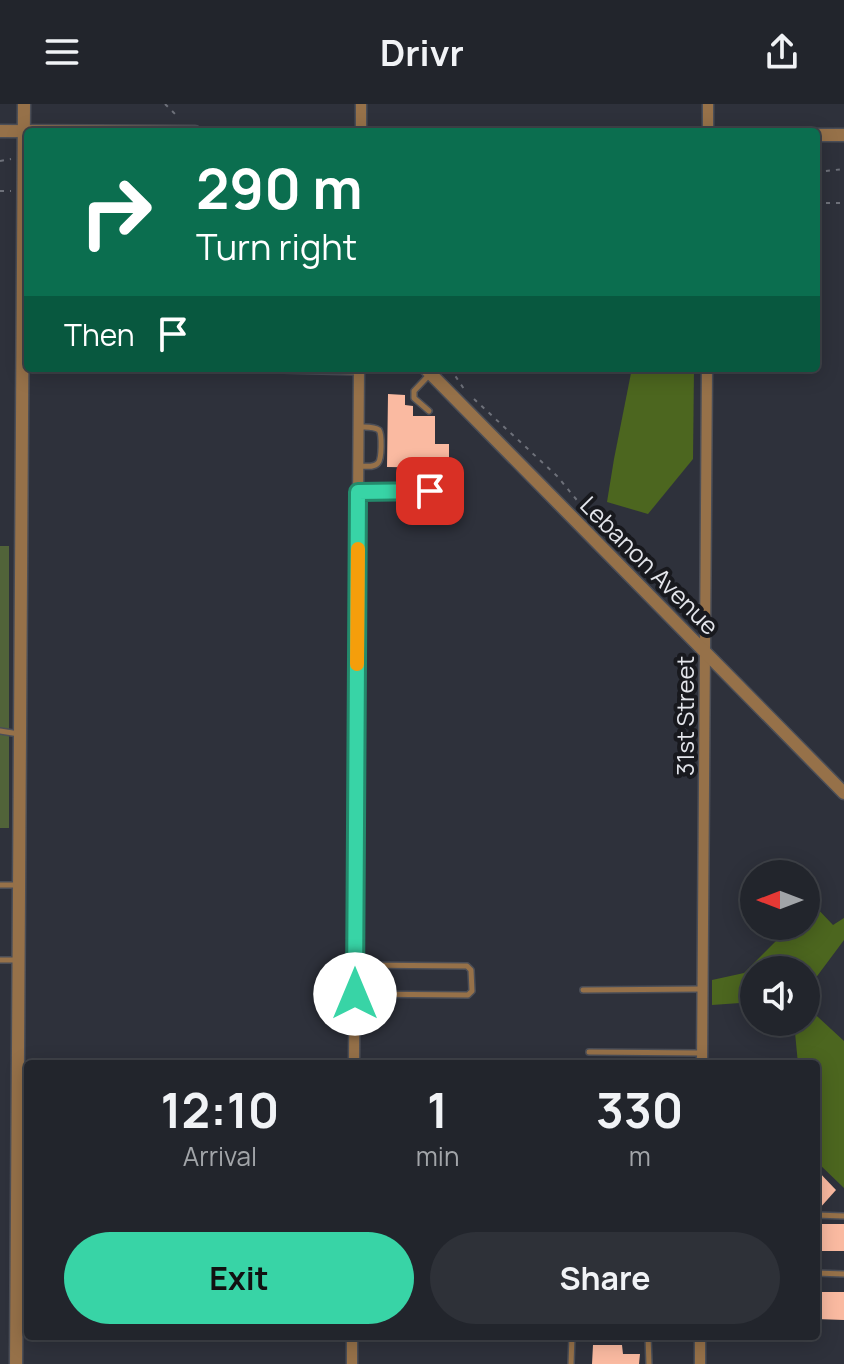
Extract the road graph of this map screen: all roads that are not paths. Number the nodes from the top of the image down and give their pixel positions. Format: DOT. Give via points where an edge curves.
graph roads {
  1 [pos="24,104"];
  2 [pos="361,104"];
  3 [pos="708,104"];
  4 [pos="361,128"];
  5 [pos="708,128"];
  6 [pos="0,131"];
  7 [pos="23,131"];
  8 [pos="820,135"];
  9 [pos="844,135"];
  10 [pos="24,204"];
  11 [pos="24,369"];
  12 [pos="359,372"];
  13 [pos="427,372"];
  14 [pos="429,372"];
  15 [pos="707,372"];
  16 [pos="429,411"];
  17 [pos="359,427"];
  18 [pos="358,466"];
  19 [pos="454,491"];
  20 [pos="358,492"];
  21 [pos="705,652"];
  22 [pos="0,731"];
  23 [pos="20,734"];
  24 [pos="844,793"];
  25 [pos="0,885"];
  26 [pos="19,885"];
  27 [pos="0,960"];
  28 [pos="19,960"];
  29 [pos="355,965"];
  30 [pos="702,989"];
  31 [pos="583,990"];
  32 [pos="355,994"];
  33 [pos="589,1052"];
  34 [pos="702,1059"];
  35 [pos="354,1060"];
  36 [pos="820,1215"];
  37 [pos="844,1216"];
  38 [pos="820,1273"];
  39 [pos="844,1274"];
  40 [pos="352,1340"];
  41 [pos="572,1340"];
  42 [pos="648,1340"];
  43 [pos="700,1340"];
  44 [pos="16,1364"];
  45 [pos="352,1364"];
  46 [pos="571,1364"];
  47 [pos="649,1364"];
  48 [pos="700,1364"];
  1 -- 7 [label="street"];
  2 -- 4 [label="street"];
  3 -- 5 [label="street"];
  6 -- 7 [label="street"];
  7 -- 10 [label="street"];
  8 -- 9 [label="street"];
  11 -- 23 [label="street"];
  12 -- 17 [label="street"];
  13 -- 16 [label="lane" via="414,398"];
  14 -- 21 [label="street, Lebanon Avenue"];
  15 -- 21 [label="street, 31st Street"];
  17 -- 18 [label="street"];
  17 -- 18 [label="lane" via="381,434 378,464"];
  18 -- 20 [label="street"];
  19 -- 20 [label="lane"];
  20 -- 29 [label="street"];
  21 -- 24 [label="street, Lebanon Avenue"];
  21 -- 30 [label="street, 31st Street"];
  22 -- 23 [label="lane"];
  23 -- 26 [label="street"];
  25 -- 26 [label="lane"];
  26 -- 28 [label="street"];
  27 -- 28 [label="lane"];
  28 -- 44 [label="street"];
  29 -- 32 [label="street"];
  29 -- 32 [label="lane" via="467,966 472,991"];
  30 -- 31 [label="lane"];
  30 -- 34 [label="street, 31st Street"];
  32 -- 35 [label="street"];
  33 -- 34 [label="lane"];
  36 -- 37 [label="lane"];
  38 -- 39 [label="lane"];
  40 -- 45 [label="street"];
  41 -- 46 [label="lane"];
  42 -- 47 [label="lane"];
  43 -- 48 [label="street"];
}
